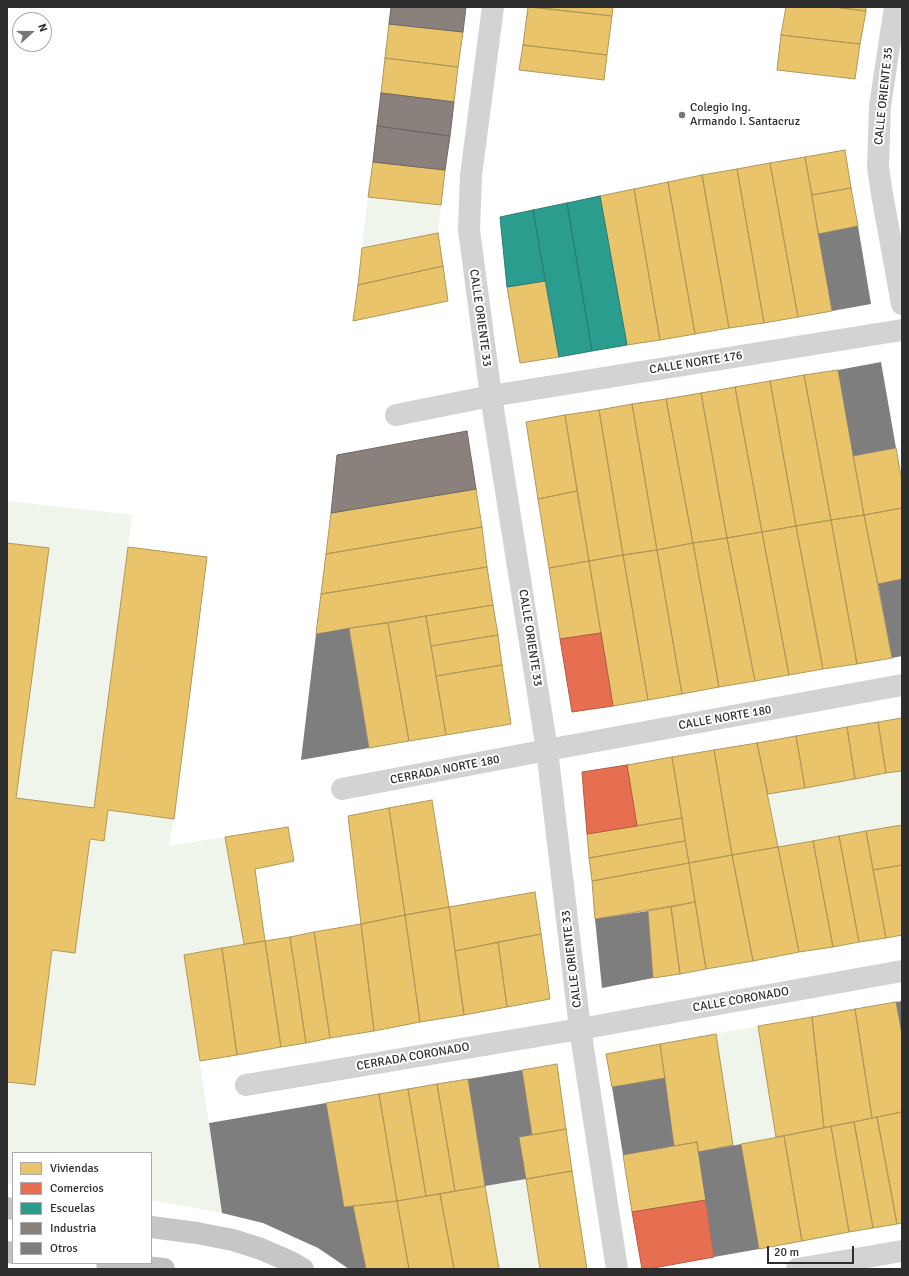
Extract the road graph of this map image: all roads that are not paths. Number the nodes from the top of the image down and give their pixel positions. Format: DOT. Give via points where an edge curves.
graph roads {
  1 [pos="493,7"];
  2 [pos="895,7"];
  3 [pos="902,304"];
  4 [pos="902,330"];
  5 [pos="491,396"];
  6 [pos="396,415"];
  7 [pos="902,685"];
  8 [pos="548,750"];
  9 [pos="342,789"];
  10 [pos="902,971"];
  11 [pos="580,1029"];
  12 [pos="246,1085"];
  13 [pos="152,1227"];
  14 [pos="902,1251"];
  15 [pos="116,1264"];
  16 [pos="164,1269"];
  17 [pos="303,1269"];
  18 [pos="617,1269"];
  19 [pos="796,1269"];
  1 -- 5 [label="street, CALLE ORIENTE 33" via="471,175 469,230"];
  2 -- 3 [label="street, CALLE ORIENTE 35" via="880,106 878,167"];
  4 -- 5 [label="street, CALLE NORTE 176"];
  5 -- 6 [label="street, CALLE NORTE 176"];
  5 -- 8 [label="street, CALLE ORIENTE 33"];
  7 -- 8 [label="street, CALLE NORTE 180"];
  8 -- 9 [label="street, CERRADA NORTE 180"];
  8 -- 11 [label="street, CALLE ORIENTE 33"];
  10 -- 11 [label="street, CALLE CORONADO"];
  11 -- 12 [label="street, CERRADA CORONADO"];
  11 -- 18 [label="street, CALLE ORIENTE 33"];
  13 -- 17 [label="main road" via="232,1240 261,1249"];
  14 -- 19 [label="street"];
  15 -- 16 [label="highway"];
}
